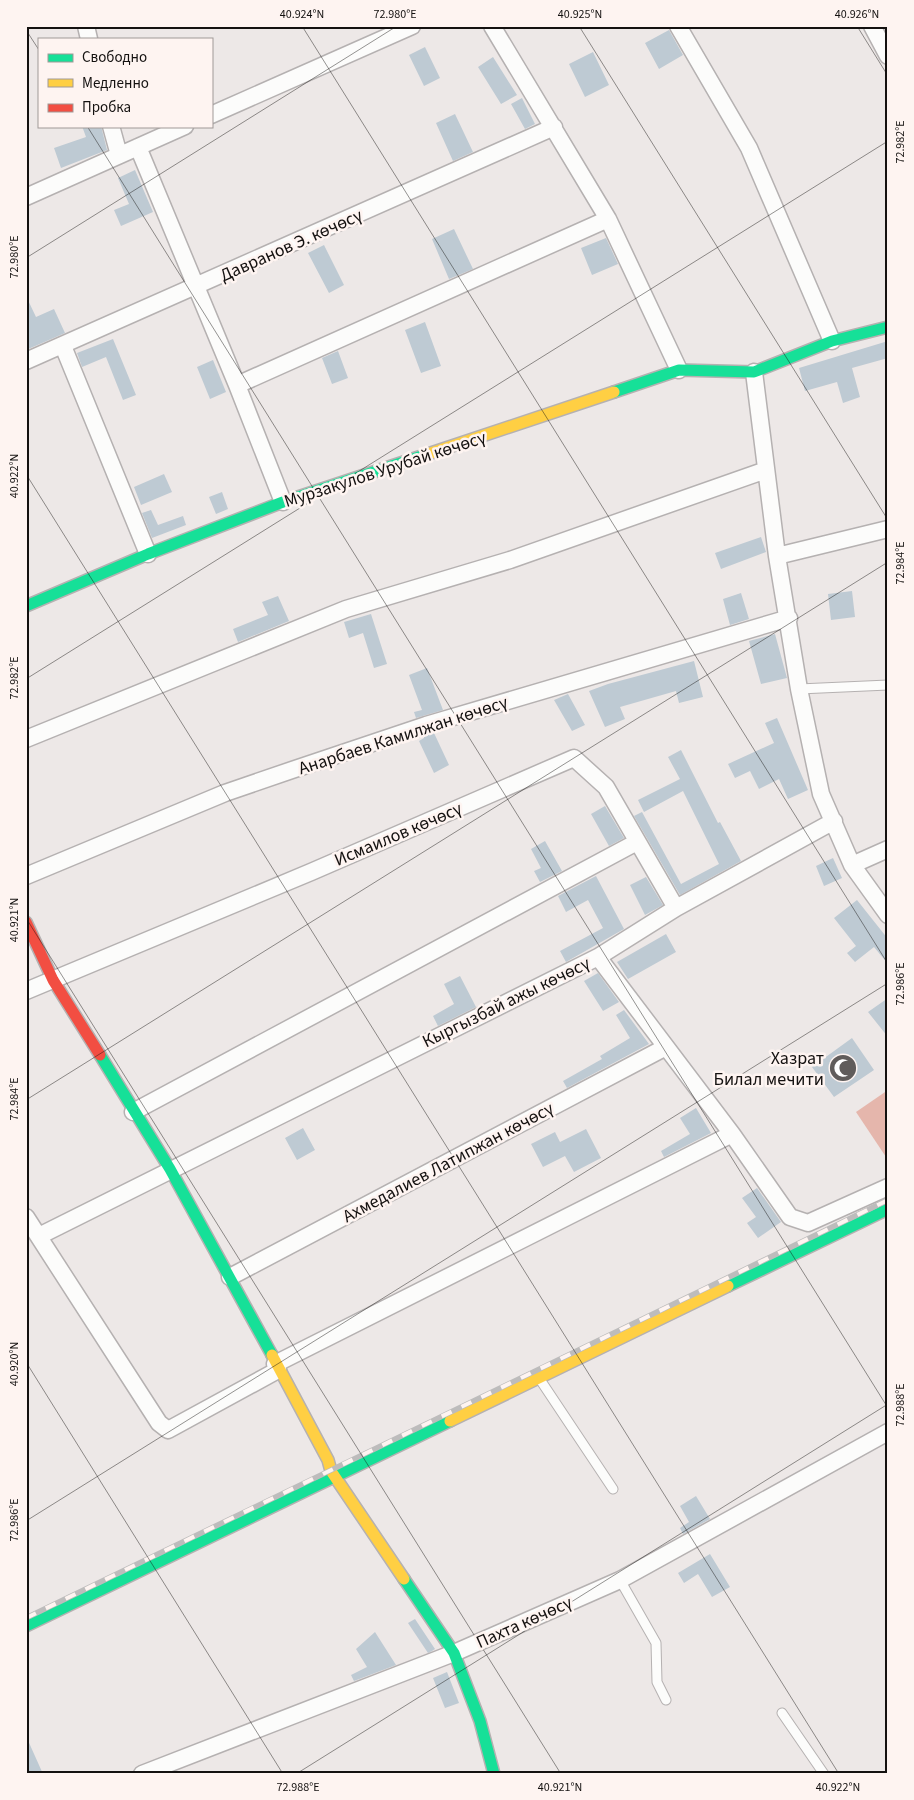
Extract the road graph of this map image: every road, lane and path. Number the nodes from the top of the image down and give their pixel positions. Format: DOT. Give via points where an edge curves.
graph roads {
  1 [pos="412,26"];
  2 [pos="492,26"];
  3 [pos="678,26"];
  4 [pos="872,26"];
  5 [pos="888,56"];
  6 [pos="212,115"];
  7 [pos="554,127"];
  8 [pos="112,128"];
  9 [pos="181,128"];
  10 [pos="138,147"];
  11 [pos="119,155"];
  12 [pos="26,197"];
  13 [pos="608,219"];
  14 [pos="196,288"];
  15 [pos="888,327"];
  16 [pos="832,341"];
  17 [pos="63,346"];
  18 [pos="26,361"];
  19 [pos="679,370"];
  20 [pos="754,372"];
  21 [pos="237,385"];
  22 [pos="766,470"];
  23 [pos="283,502"];
  24 [pos="888,529"];
  25 [pos="148,554"];
  26 [pos="777,556"];
  27 [pos="26,606"];
  28 [pos="789,618"];
  29 [pos="888,685"];
  30 [pos="799,689"];
  31 [pos="26,739"];
  32 [pos="834,821"];
  33 [pos="637,842"];
  34 [pos="888,849"];
  35 [pos="852,865"];
  36 [pos="26,876"];
  37 [pos="676,908"];
  38 [pos="888,915"];
  39 [pos="26,922"];
  40 [pos="598,957"];
  41 [pos="53,980"];
  42 [pos="26,991"];
  43 [pos="666,1047"];
  44 [pos="133,1112"];
  45 [pos="732,1134"];
  46 [pos="170,1169"];
  47 [pos="888,1187"];
  48 [pos="888,1209"];
  49 [pos="26,1217"];
  50 [pos="39,1236"];
  51 [pos="230,1277"];
  52 [pos="277,1367"];
  53 [pos="539,1378"];
  54 [pos="888,1432"];
  55 [pos="335,1477"];
  56 [pos="613,1489"];
  57 [pos="620,1580"];
  58 [pos="26,1626"];
  59 [pos="454,1653"];
  60 [pos="666,1700"];
  61 [pos="782,1713"];
  62 [pos="142,1774"];
  63 [pos="494,1774"];
  64 [pos="824,1774"];
  1 -- 6 [label="street"];
  2 -- 7 [label="street"];
  3 -- 16 [label="street" via="749,148"];
  4 -- 5 [label="street"];
  7 -- 13 [label="street"];
  7 -- 14 [label="street, Давранов Э. көчөсү"];
  8 -- 11 [label="street"];
  9 -- 10 [label="street"];
  10 -- 11 [label="street"];
  10 -- 14 [label="street"];
  11 -- 12 [label="street"];
  13 -- 19 [label="street"];
  13 -- 21 [label="street"];
  14 -- 17 [label="street, Давранов Э. көчөсү"];
  14 -- 21 [label="street"];
  15 -- 16 [label="street"];
  16 -- 20 [label="street"];
  17 -- 18 [label="street, Давранов Э. көчөсү"];
  17 -- 25 [label="street"];
  19 -- 20 [label="street, Мурзакулов Урубай көчөсү"];
  19 -- 23 [label="street, Мурзакулов Урубай көчөсү"];
  20 -- 22 [label="street"];
  21 -- 23 [label="street"];
  22 -- 26 [label="street"];
  22 -- 31 [label="street" via="510,560 346,609"];
  23 -- 25 [label="street, Мурзакулов Урубай көчөсү"];
  24 -- 26 [label="street"];
  25 -- 27 [label="street, Мурзакулов Урубай көчөсү"];
  26 -- 28 [label="street"];
  28 -- 30 [label="street"];
  28 -- 36 [label="street, Анарбаев Камилжан көчөсү" via="426,725 292,770 225,793"];
  29 -- 30 [label="lane"];
  30 -- 32 [label="street" via="821,794"];
  32 -- 35 [label="street"];
  32 -- 37 [label="street, Кыргызбай ажы көчөсү"];
  33 -- 37 [label="street, Исмаилов көчөсү"];
  33 -- 41 [label="street, Исмаилов көчөсү" via="606,787 574,758"];
  33 -- 44 [label="street"];
  34 -- 35 [label="street"];
  35 -- 38 [label="street"];
  37 -- 40 [label="street, Кыргызбай ажы көчөсү"];
  39 -- 41 [label="street"];
  40 -- 43 [label="street"];
  40 -- 46 [label="street, Кыргызбай ажы көчөсү"];
  41 -- 42 [label="street"];
  41 -- 44 [label="street"];
  43 -- 45 [label="street"];
  43 -- 51 [label="street, Ахмедалиев Латипжан көчөсү"];
  44 -- 46 [label="street"];
  45 -- 47 [label="street" via="790,1216 808,1223"];
  45 -- 52 [label="street"];
  46 -- 50 [label="street, Кыргызбай ажы көчөсү"];
  46 -- 51 [label="street"];
  48 -- 53 [label="street"];
  49 -- 50 [label="street"];
  50 -- 52 [label="street" via="159,1423 168,1430"];
  51 -- 52 [label="street"];
  52 -- 55 [label="street"];
  53 -- 55 [label="street"];
  53 -- 56 [label="lane"];
  54 -- 57 [label="street, Пахта көчөсү"];
  55 -- 58 [label="street"];
  55 -- 59 [label="street"];
  57 -- 59 [label="street, Пахта көчөсү"];
  57 -- 60 [label="lane" via="656,1643 657,1682"];
  59 -- 62 [label="street, Пахта көчөсү"];
  59 -- 63 [label="street" via="480,1721"];
  61 -- 64 [label="lane"];
}
